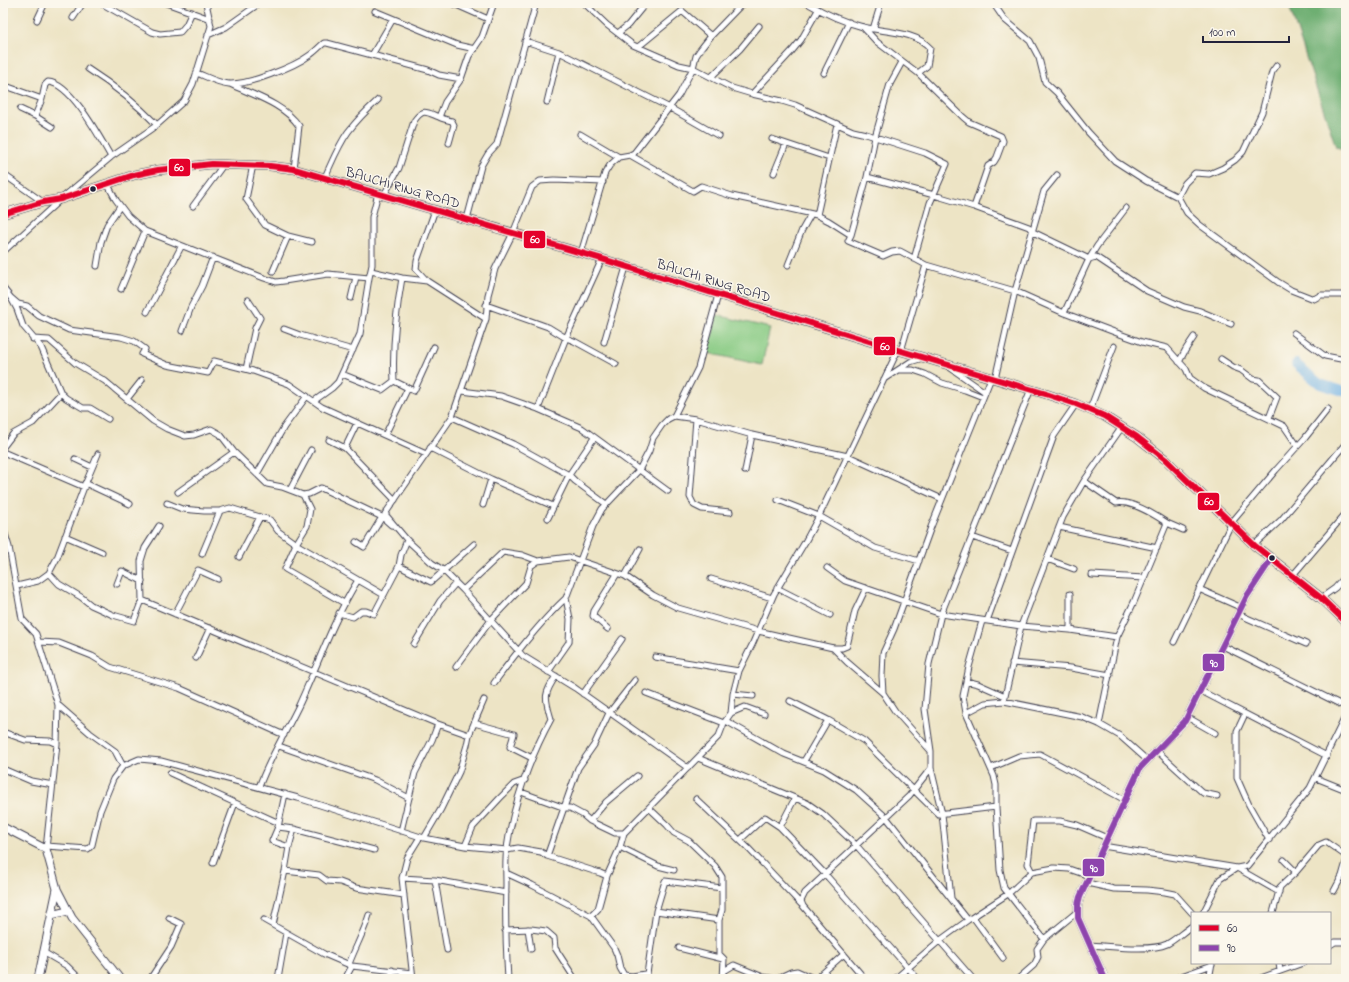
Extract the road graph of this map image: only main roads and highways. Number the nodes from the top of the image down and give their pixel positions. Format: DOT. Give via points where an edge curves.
graph roads {
  1 [pos="3,214"];
  2 [pos="1346,622"];
  1 -- 2 [label="main road, BAUCHI RING ROAD" via="158,170 224,164 294,169 1031,389 1090,409 1137,437 1165,459 1254,545 1321,598"];
}
